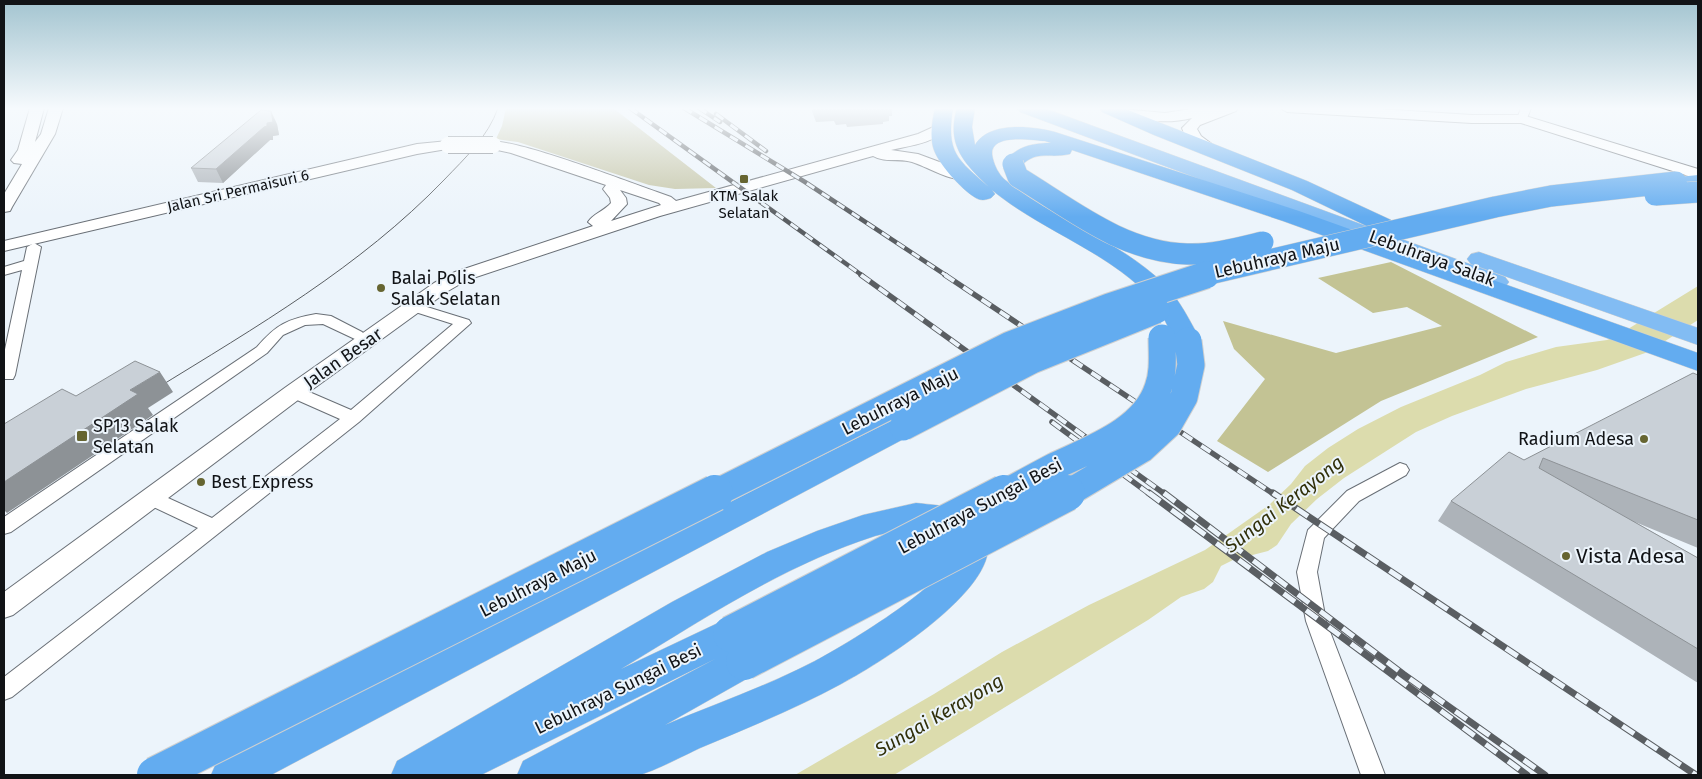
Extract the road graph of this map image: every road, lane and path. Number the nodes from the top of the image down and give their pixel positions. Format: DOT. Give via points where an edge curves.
graph roads {
  1 [pos="27,144"];
  2 [pos="42,144"];
  3 [pos="898,144"];
  4 [pos="942,144"];
  5 [pos="966,144"];
  6 [pos="985,144"];
  7 [pos="1075,144"];
  8 [pos="1125,144"];
  9 [pos="1156,144"];
  10 [pos="1193,144"];
  11 [pos="1202,144"];
  12 [pos="1599,144"];
  13 [pos="1215,152"];
  14 [pos="860,155"];
  15 [pos="963,176"];
  16 [pos="991,178"];
  17 [pos="1181,180"];
  18 [pos="1693,182"];
  19 [pos="4,183"];
  20 [pos="615,187"];
  21 [pos="724,191"];
  22 [pos="694,195"];
  23 [pos="660,206"];
  24 [pos="4,207"];
  25 [pos="1025,215"];
  26 [pos="596,222"];
  27 [pos="1335,222"];
  28 [pos="1383,225"];
  29 [pos="4,239"];
  30 [pos="34,243"];
  31 [pos="4,246"];
  32 [pos="4,254"];
  33 [pos="1399,254"];
  34 [pos="29,264"];
  35 [pos="4,271"];
  36 [pos="1579,304"];
  37 [pos="414,307"];
  38 [pos="357,335"];
  39 [pos="9,336"];
  40 [pos="1698,337"];
  41 [pos="1698,356"];
  42 [pos="1698,362"];
  43 [pos="7,375"];
  44 [pos="294,392"];
  45 [pos="353,418"];
  46 [pos="1400,470"];
  47 [pos="151,498"];
  48 [pos="4,526"];
  49 [pos="214,527"];
  50 [pos="4,590"];
  51 [pos="4,607"];
  52 [pos="737,648"];
  53 [pos="4,690"];
  54 [pos="155,775"];
  55 [pos="231,775"];
  56 [pos="411,775"];
  57 [pos="438,775"];
  58 [pos="537,775"];
  59 [pos="596,775"];
  60 [pos="1373,775"];
  1 -- 19 [label="street"];
  2 -- 24 [label="street"];
  3 -- 14 [label="street, Jalan Besar"];
  4 -- 15 [label="highway, Lebuhraya Sungai Besi"];
  5 -- 16 [label="highway, Lebuhraya Sungai Besi" via="974,160"];
  6 -- 16 [label="highway" via="982,154"];
  7 -- 17 [label="highway"];
  8 -- 27 [label="highway, Lebuhraya Salak"];
  9 -- 28 [label="highway, Lebuhraya Salak"];
  10 -- 13 [label="highway"];
  11 -- 13 [label="street"];
  12 -- 18 [label="street"];
  13 -- 28 [label="highway" via="1338,202"];
  14 -- 15 [label="street, Jalan Besar" via="914,157"];
  14 -- 21 [label="street, Jalan Besar"];
  15 -- 25 [label="highway, Lebuhraya Sungai Besi" via="988,198"];
  16 -- 25 [label="highway, Lebuhraya Sungai Besi"];
  17 -- 18 [label="highway, bridge" via="1058,149 1031,151 1022,154 1013,164 1018,176 1115,237 1143,247 1186,254 1222,251 1511,190 1634,179"];
  17 -- 33 [label="highway"];
  18 -- 54 [label="highway, Lebuhraya Maju, bridge" via="1602,189 1495,207 1202,276 1010,345"];
  18 -- 55 [label="highway, Lebuhraya Maju, bridge" via="1468,226 1271,276 1136,317 1032,360"];
  20 -- 22 [label="street"];
  20 -- 23 [label="street, Jalan Sri Permaisuri 6"];
  20 -- 26 [label="street" via="619,204"];
  20 -- 30 [label="street, Jalan Sri Permaisuri 6" via="490,148 447,148"];
  21 -- 22 [label="street, Jalan Besar"];
  21 -- 23 [label="street, Jalan Besar"];
  22 -- 23 [label="street, Jalan Besar"];
  23 -- 26 [label="street, Jalan Besar"];
  23 -- 37 [label="street, Jalan Besar" via="462,276"];
  25 -- 52 [label="highway, Lebuhraya Sungai Besi, bridge" via="1112,256 1152,285 1175,316 1188,341 1192,365 1184,397 1168,425 1142,449 1085,484"];
  26 -- 38 [label="street, Jalan Besar" via="455,269"];
  27 -- 33 [label="highway"];
  27 -- 36 [label="highway, Lebuhraya Salak"];
  28 -- 36 [label="highway, Lebuhraya Salak"];
  29 -- 30 [label="street"];
  30 -- 31 [label="street, Jalan Sri Permaisuri 6"];
  30 -- 32 [label="street, Jalan Sri Permaisuri 6"];
  30 -- 34 [label="street"];
  33 -- 42 [label="highway"];
  34 -- 35 [label="street"];
  34 -- 39 [label="street"];
  36 -- 40 [label="highway, Lebuhraya Salak"];
  36 -- 41 [label="highway, Lebuhraya Salak"];
  37 -- 44 [label="street, Jalan Besar"];
  37 -- 45 [label="street" via="464,323"];
  38 -- 48 [label="street" via="326,319 302,322 278,332 202,382 176,409"];
  38 -- 50 [label="street, Jalan Besar"];
  39 -- 43 [label="street"];
  44 -- 45 [label="street"];
  44 -- 47 [label="street, Jalan Besar"];
  45 -- 49 [label="street"];
  46 -- 60 [label="street" via="1353,496 1315,535 1306,572 1316,621"];
  47 -- 49 [label="street"];
  47 -- 51 [label="street, Jalan Besar"];
  49 -- 53 [label="street"];
  52 -- 57 [label="highway, Lebuhraya Sungai Besi" via="543,726"];
  52 -- 58 [label="highway, Lebuhraya Sungai Besi"];
  56 -- 59 [label="highway" via="776,562 851,532 917,516 945,518 960,523 968,533 974,544 970,556 961,574 943,595 862,653 796,688"];
}
